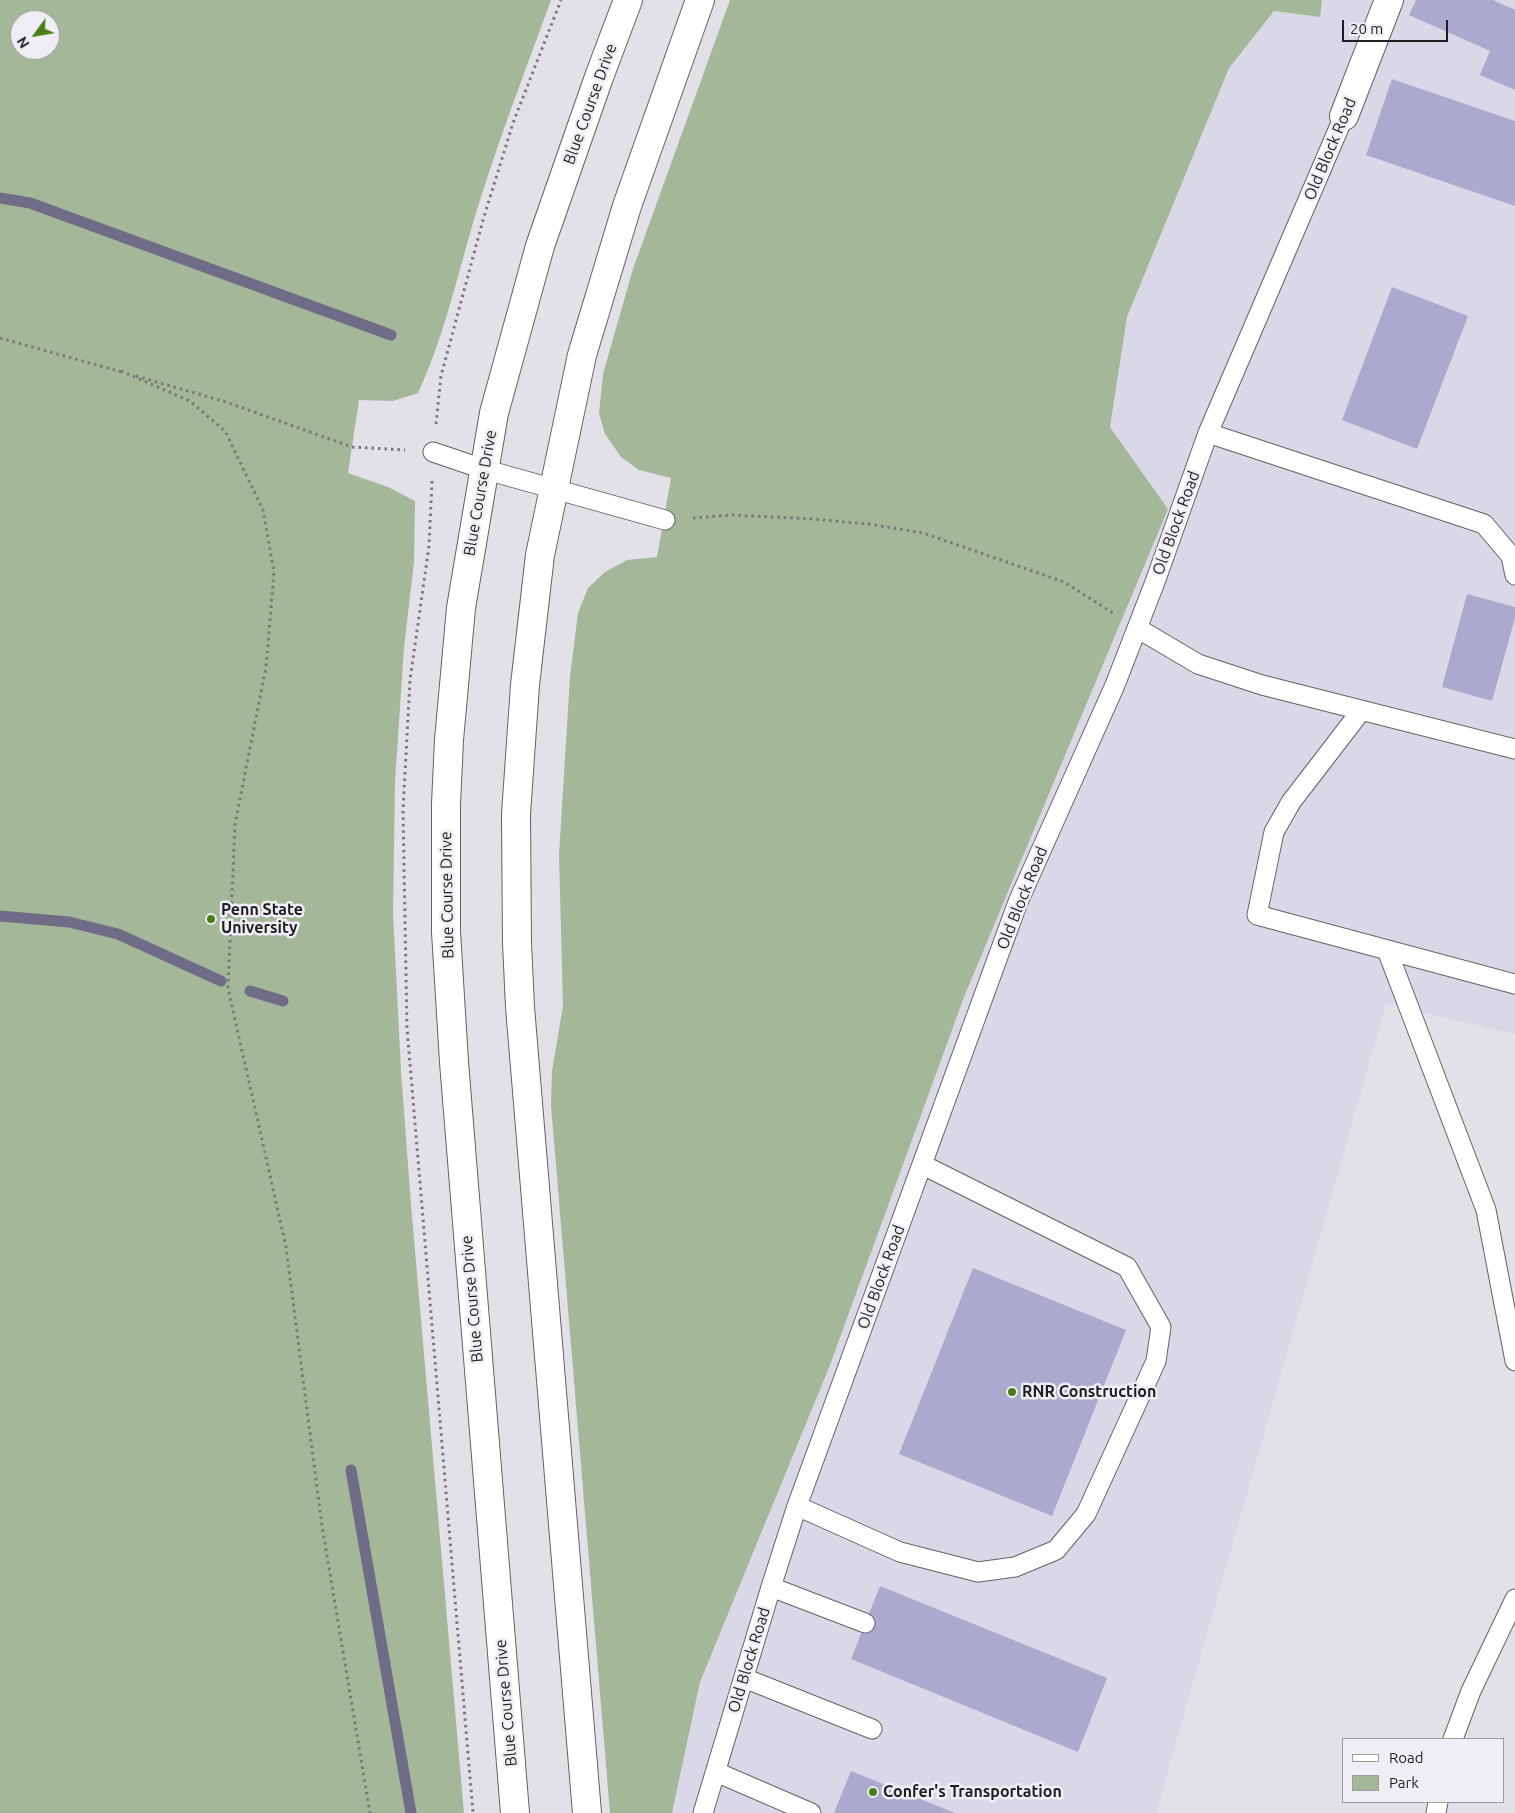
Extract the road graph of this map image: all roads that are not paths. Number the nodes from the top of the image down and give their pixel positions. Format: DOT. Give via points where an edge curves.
graph roads {
  1 [pos="628,0"];
  2 [pos="700,0"];
  3 [pos="1389,0"];
  4 [pos="1344,116"];
  5 [pos="1208,433"];
  6 [pos="433,452"];
  7 [pos="483,469"];
  8 [pos="553,489"];
  9 [pos="665,520"];
  10 [pos="1515,575"];
  11 [pos="1137,628"];
  12 [pos="1361,711"];
  13 [pos="1515,749"];
  14 [pos="1387,950"];
  15 [pos="1515,984"];
  16 [pos="923,1165"];
  17 [pos="1515,1361"];
  18 [pos="797,1506"];
  19 [pos="771,1586"];
  20 [pos="1515,1599"];
  21 [pos="865,1623"];
  22 [pos="744,1678"];
  23 [pos="872,1729"];
  24 [pos="1453,1738"];
  25 [pos="716,1772"];
  26 [pos="516,1813"];
  27 [pos="586,1813"];
  28 [pos="703,1813"];
  29 [pos="811,1813"];
  1 -- 7 [label="main road, Blue Course Drive" via="540,246 494,413"];
  2 -- 8 [label="main road" via="627,206 593,318"];
  3 -- 4 [label="main road, Old Block Road"];
  4 -- 5 [label="lane, Old Block Road"];
  5 -- 10 [label="lane" via="1484,524 1511,556"];
  5 -- 11 [label="lane, Old Block Road"];
  6 -- 7 [label="lane"];
  7 -- 8 [label="lane"];
  7 -- 26 [label="main road, Blue Course Drive" via="461,608 449,740 446,932 462,1174"];
  8 -- 9 [label="lane"];
  8 -- 27 [label="main road" via="540,555 525,685 516,814 516,943"];
  11 -- 12 [label="lane" via="1198,664 1269,688"];
  11 -- 16 [label="lane, Old Block Road" via="1018,902"];
  12 -- 13 [label="lane"];
  12 -- 14 [label="lane" via="1291,802 1274,832 1257,915"];
  14 -- 15 [label="lane"];
  14 -- 17 [label="lane" via="1486,1210"];
  16 -- 18 [label="lane, Old Block Road"];
  16 -- 18 [label="lane" via="1127,1267 1161,1327 1156,1361 1086,1514 1056,1550 1015,1566 978,1572 900,1552"];
  18 -- 19 [label="lane, Old Block Road"];
  19 -- 21 [label="lane"];
  19 -- 22 [label="lane, Old Block Road"];
  20 -- 24 [label="lane" via="1471,1691"];
  22 -- 23 [label="lane"];
  22 -- 25 [label="lane, Old Block Road"];
  25 -- 28 [label="lane, Old Block Road"];
  25 -- 29 [label="lane"];
}
